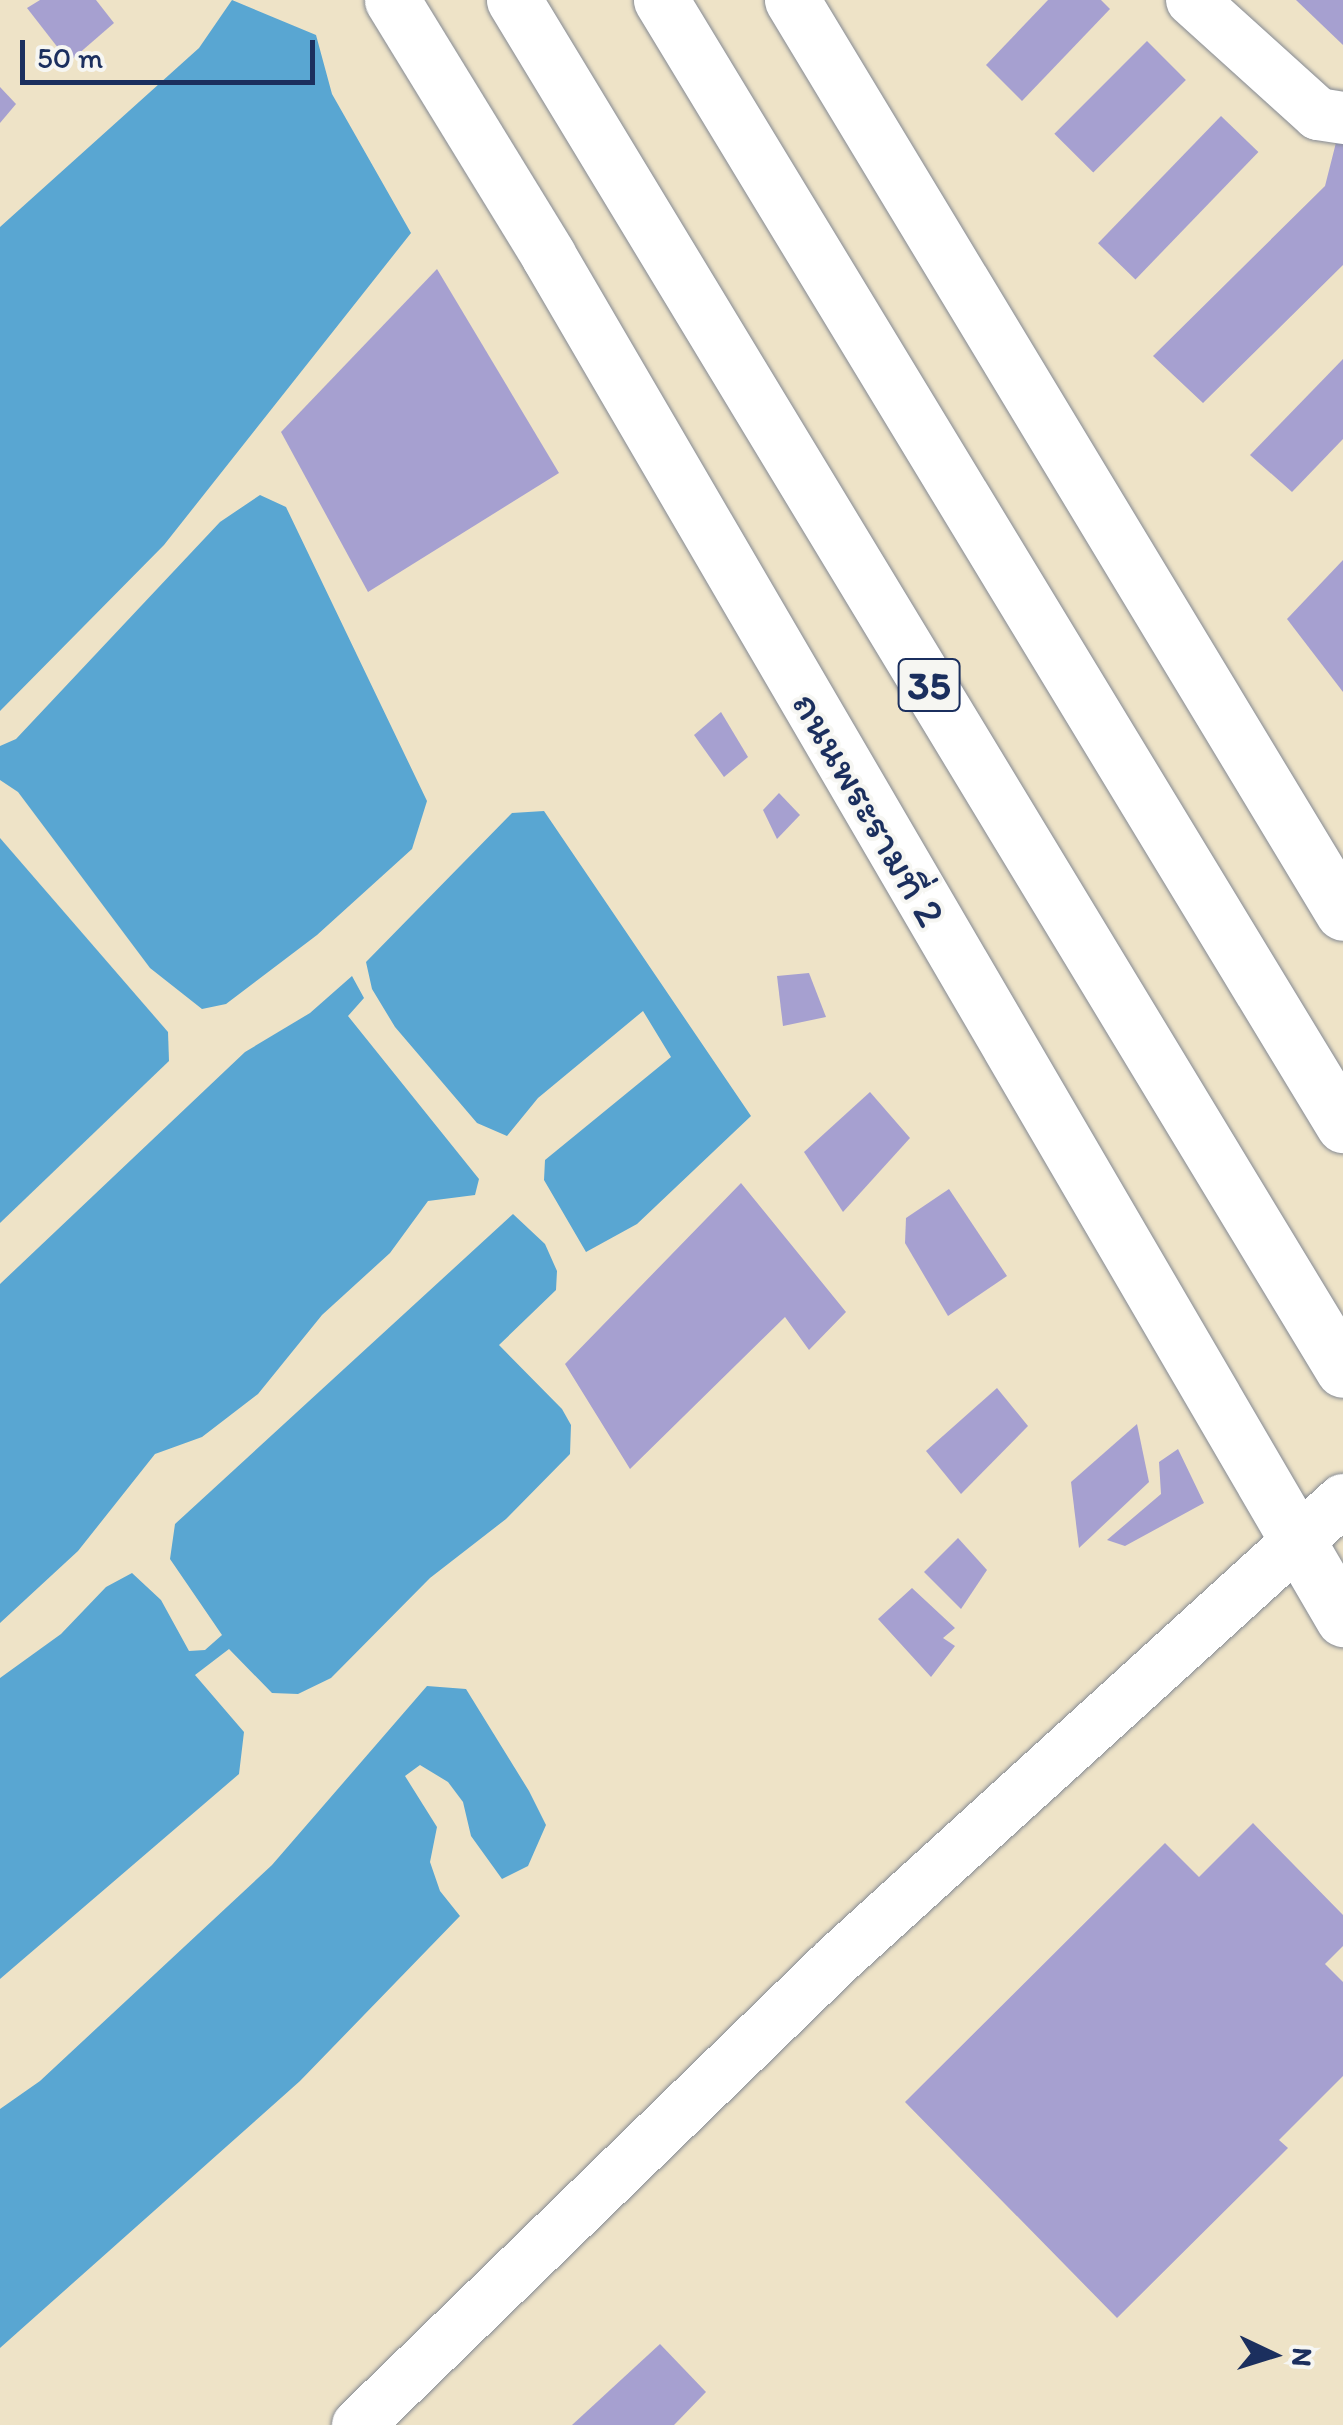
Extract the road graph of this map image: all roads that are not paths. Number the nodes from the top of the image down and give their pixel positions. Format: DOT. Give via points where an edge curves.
graph roads {
  1 [pos="392,0"];
  2 [pos="514,0"];
  3 [pos="661,0"];
  4 [pos="792,0"];
  5 [pos="1192,0"];
  6 [pos="1343,118"];
  7 [pos="1343,912"];
  8 [pos="1343,1125"];
  9 [pos="1343,1370"];
  10 [pos="1343,1500"];
  11 [pos="1295,1544"];
  12 [pos="1343,1619"];
  13 [pos="358,2425"];
  1 -- 11 [label="main road, ถนนพระรามที่ 2" via="548,254"];
  2 -- 9 [label="main road, 35"];
  3 -- 8 [label="main road"];
  4 -- 7 [label="main road"];
  5 -- 6 [label="lane" via="1318,114"];
  10 -- 11 [label="lane"];
  11 -- 12 [label="main road, ถนนพระรามที่ 2"];
  11 -- 13 [label="lane" via="838,1960"];
}
